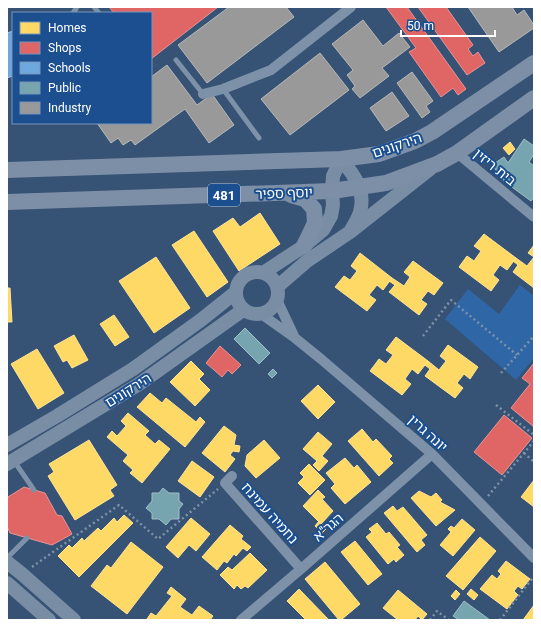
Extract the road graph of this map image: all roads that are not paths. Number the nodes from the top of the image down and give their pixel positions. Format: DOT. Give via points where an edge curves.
graph roads {
  1 [pos="351,7"];
  2 [pos="176,60"];
  3 [pos="534,63"];
  4 [pos="223,89"];
  5 [pos="203,94"];
  6 [pos="534,98"];
  7 [pos="259,138"];
  8 [pos="457,153"];
  9 [pos="340,158"];
  10 [pos="436,164"];
  11 [pos="7,170"];
  12 [pos="360,187"];
  13 [pos="332,191"];
  14 [pos="282,193"];
  15 [pos="7,202"];
  16 [pos="534,217"];
  17 [pos="350,232"];
  18 [pos="304,246"];
  19 [pos="263,273"];
  20 [pos="236,292"];
  21 [pos="277,294"];
  22 [pos="243,310"];
  23 [pos="261,314"];
  24 [pos="295,338"];
  25 [pos="7,445"];
  26 [pos="432,454"];
  27 [pos="10,462"];
  28 [pos="228,480"];
  29 [pos="34,490"];
  30 [pos="28,538"];
  31 [pos="7,558"];
  32 [pos="534,558"];
  33 [pos="7,562"];
  34 [pos="301,569"];
  35 [pos="7,583"];
  36 [pos="49,620"];
  37 [pos="74,620"];
  38 [pos="241,620"];
  1 -- 4 [label="street" via="271,70"];
  2 -- 5 [label="lane"];
  3 -- 9 [label="main road, הירקונים / 481" via="415,141 379,154"];
  4 -- 5 [label="street"];
  4 -- 7 [label="lane"];
  6 -- 8 [label="main road, 481"];
  8 -- 10 [label="main road, 481"];
  8 -- 16 [label="street, בית ריזין"];
  9 -- 11 [label="main road, 481"];
  9 -- 12 [label="street" via="353,173"];
  9 -- 13 [label="street"];
  10 -- 12 [label="main road, יוסף ספיר / 481" via="386,183"];
  10 -- 17 [label="street"];
  12 -- 13 [label="main road, יוסף ספיר / 481"];
  12 -- 17 [label="street" via="362,201"];
  13 -- 14 [label="main road, יוסף ספיר / 481"];
  13 -- 18 [label="street" via="331,216 323,230"];
  14 -- 15 [label="main road, יוסף ספיר / 481"];
  14 -- 18 [label="main road" via="305,199 314,210 315,223"];
  17 -- 21 [label="street" via="307,261"];
  18 -- 19 [label="street"];
  19 -- 20 [label="street" via="256,272 243,277 238,282"];
  19 -- 21 [label="street" via="274,281"];
  20 -- 22 [label="street" via="237,302"];
  20 -- 25 [label="street, הירקונים" via="133,370"];
  21 -- 23 [label="street" via="273,307"];
  21 -- 24 [label="street, יונה גרין"];
  22 -- 23 [label="street" via="254,315"];
  22 -- 27 [label="street, הירקונים" via="139,384"];
  23 -- 24 [label="street, יונה גרין"];
  24 -- 26 [label="street, יונה גרין"];
  26 -- 32 [label="street, יונה גרין"];
  26 -- 34 [label="street, הגר\"א"];
  27 -- 29 [label="lane"];
  28 -- 34 [label="street, נחמיה עמינח"];
  30 -- 31 [label="lane"];
  33 -- 37 [label="street"];
  34 -- 38 [label="street, הגר\"א"];
  35 -- 36 [label="street"];
}
